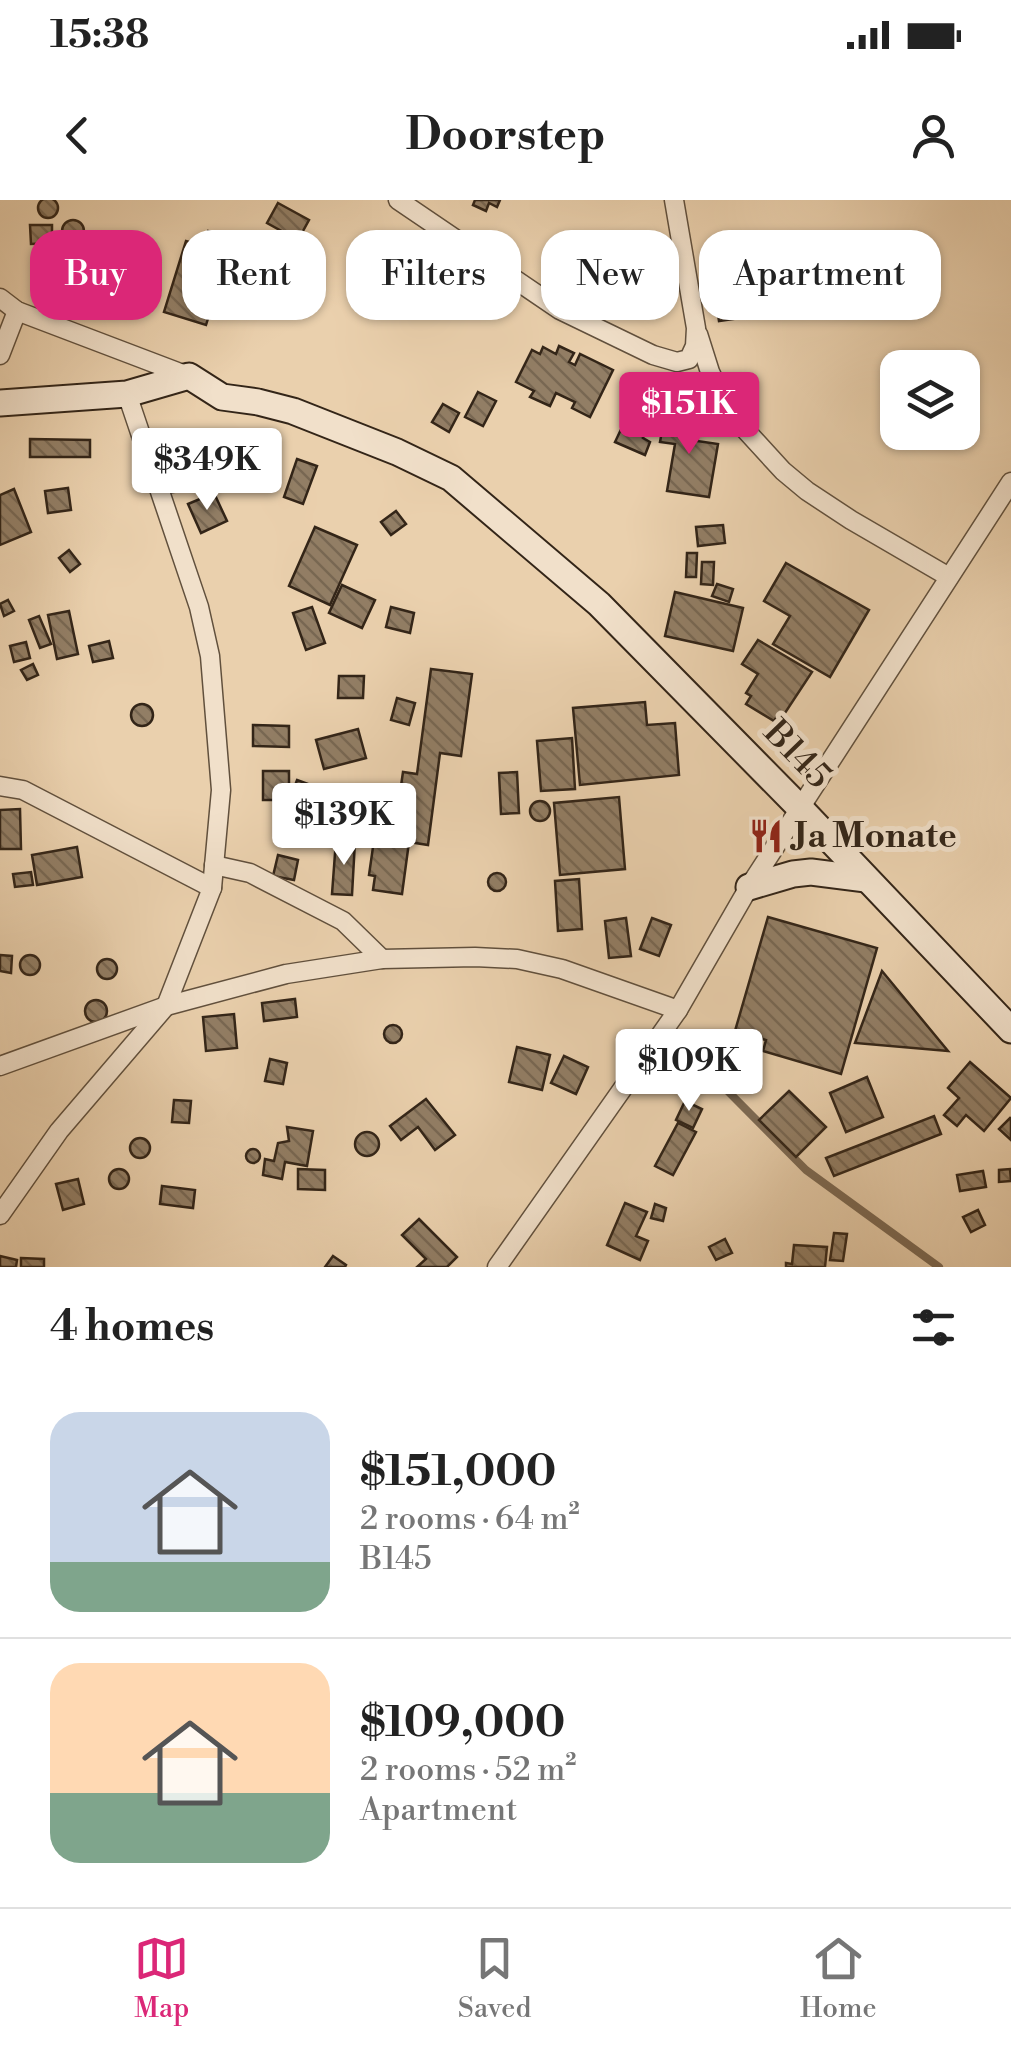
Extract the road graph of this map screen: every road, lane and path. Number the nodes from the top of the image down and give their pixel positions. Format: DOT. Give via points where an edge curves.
graph roads {
  1 [pos="398,200"];
  2 [pos="674,200"];
  3 [pos="0,298"];
  4 [pos="17,311"];
  5 [pos="696,328"];
  6 [pos="0,356"];
  7 [pos="189,376"];
  8 [pos="127,394"];
  9 [pos="0,403"];
  10 [pos="1011,482"];
  11 [pos="949,577"];
  12 [pos="0,786"];
  13 [pos="799,807"];
  14 [pos="214,865"];
  15 [pos="866,879"];
  16 [pos="748,887"];
  17 [pos="212,888"];
  18 [pos="382,959"];
  19 [pos="166,1006"];
  20 [pos="678,1010"];
  21 [pos="1011,1030"];
  22 [pos="0,1066"];
  23 [pos="0,1215"];
  24 [pos="497,1267"];
  1 -- 5 [label="street" via="560,310 653,356 689,359"];
  2 -- 5 [label="street"];
  3 -- 4 [label="street"];
  4 -- 6 [label="street"];
  4 -- 7 [label="street"];
  5 -- 11 [label="street" via="721,395 782,472"];
  7 -- 8 [label="main road"];
  7 -- 13 [label="main road, B145 / B145" via="222,397 294,411 451,478 599,604"];
  8 -- 9 [label="main road"];
  8 -- 14 [label="street" via="210,656 220,790"];
  10 -- 11 [label="street"];
  11 -- 13 [label="street"];
  12 -- 17 [label="street" via="22,790"];
  13 -- 15 [label="main road, B145 / B145"];
  13 -- 16 [label="street"];
  14 -- 17 [label="street"];
  14 -- 18 [label="street" via="250,874 343,920"];
  15 -- 16 [label="main road" via="811,872"];
  15 -- 21 [label="main road, B145 / B145"];
  16 -- 20 [label="street"];
  17 -- 19 [label="street"];
  18 -- 19 [label="street" via="286,974"];
  18 -- 20 [label="street" via="517,959"];
  19 -- 22 [label="street"];
  19 -- 23 [label="street" via="60,1131"];
  20 -- 24 [label="street"];
}
